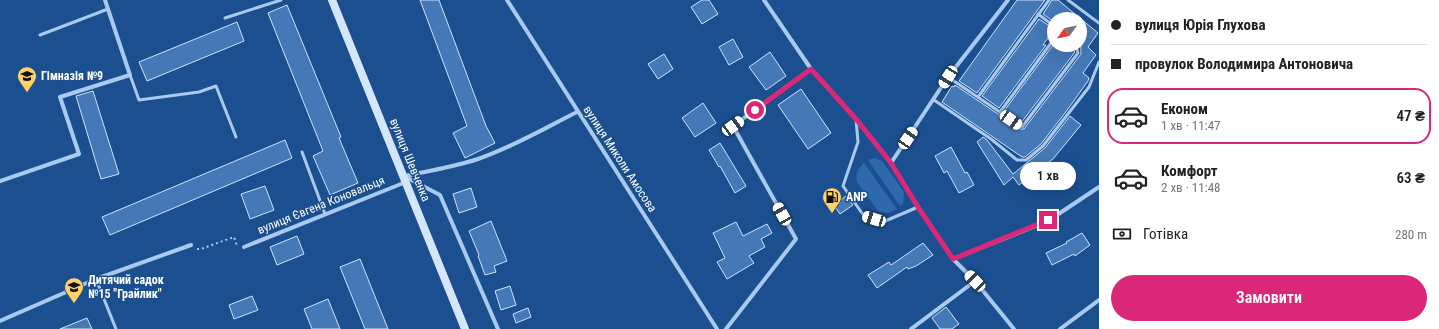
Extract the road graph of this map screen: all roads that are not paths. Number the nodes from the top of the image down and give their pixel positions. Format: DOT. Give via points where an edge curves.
graph roads {
  1 [pos="105,0"];
  2 [pos="281,0"];
  3 [pos="332,0"];
  4 [pos="507,0"];
  5 [pos="764,0"];
  6 [pos="1008,0"];
  7 [pos="1049,0"];
  8 [pos="1068,0"];
  9 [pos="108,9"];
  10 [pos="1038,14"];
  11 [pos="225,18"];
  12 [pos="1047,21"];
  13 [pos="1099,24"];
  14 [pos="40,35"];
  15 [pos="1047,48"];
  16 [pos="1078,52"];
  17 [pos="1099,62"];
  18 [pos="811,69"];
  19 [pos="130,75"];
  20 [pos="948,77"];
  21 [pos="978,97"];
  22 [pos="934,100"];
  23 [pos="577,112"];
  24 [pos="1000,112"];
  25 [pos="856,119"];
  26 [pos="236,137"];
  27 [pos="302,152"];
  28 [pos="891,163"];
  29 [pos="404,179"];
  30 [pos="0,181"];
  31 [pos="1099,187"];
  32 [pos="918,207"];
  33 [pos="325,214"];
  34 [pos="190,245"];
  35 [pos="244,247"];
  36 [pos="953,259"];
  37 [pos="96,279"];
  38 [pos="975,281"];
  39 [pos="1099,300"];
  40 [pos="0,321"];
  41 [pos="116,329"];
  42 [pos="465,329"];
  43 [pos="498,329"];
  44 [pos="717,329"];
  45 [pos="726,329"];
  46 [pos="911,329"];
  47 [pos="1014,329"];
  48 [pos="1060,329"];
  1 -- 9 [label="street"];
  2 -- 11 [label="lane"];
  3 -- 29 [label="main road, вулиця Шевченка"];
  4 -- 23 [label="street, вулиця Миколи Амосова"];
  5 -- 18 [label="street"];
  6 -- 20 [label="street"];
  7 -- 10 [label="lane"];
  8 -- 13 [label="lane"];
  9 -- 14 [label="lane"];
  9 -- 19 [label="street"];
  10 -- 12 [label="lane"];
  10 -- 21 [label="lane"];
  15 -- 24 [label="lane"];
  16 -- 24 [label="lane" via="1022,127"];
  17 -- 22 [label="lane" via="1089,87 1043,146 1026,160 1017,160"];
  18 -- 25 [label="street"];
  18 -- 45 [label="street" via="733,126 796,239"];
  19 -- 26 [label="lane" via="139,100 199,92 216,86"];
  19 -- 30 [label="street" via="60,97 78,154"];
  20 -- 21 [label="lane"];
  20 -- 22 [label="street"];
  21 -- 24 [label="lane"];
  22 -- 28 [label="street"];
  23 -- 29 [label="street, вулиця Євгена Коновальця" via="517,143 478,159"];
  23 -- 44 [label="street, вулиця Миколи Амосова"];
  25 -- 28 [label="street"];
  25 -- 32 [label="lane" via="858,142 843,186 864,216 883,222"];
  27 -- 33 [label="lane"];
  28 -- 32 [label="street"];
  29 -- 33 [label="street, вулиця Євгена Коновальця"];
  29 -- 42 [label="main road, вулиця Шевченка"];
  29 -- 43 [label="street" via="440,195"];
  31 -- 36 [label="street" via="1048,220"];
  32 -- 36 [label="street"];
  33 -- 35 [label="street, вулиця Євгена Коновальця"];
  34 -- 37 [label="street"];
  36 -- 38 [label="street"];
  37 -- 40 [label="street"];
  37 -- 41 [label="lane"];
  38 -- 46 [label="street"];
  38 -- 47 [label="street"];
  39 -- 48 [label="street"];
}
